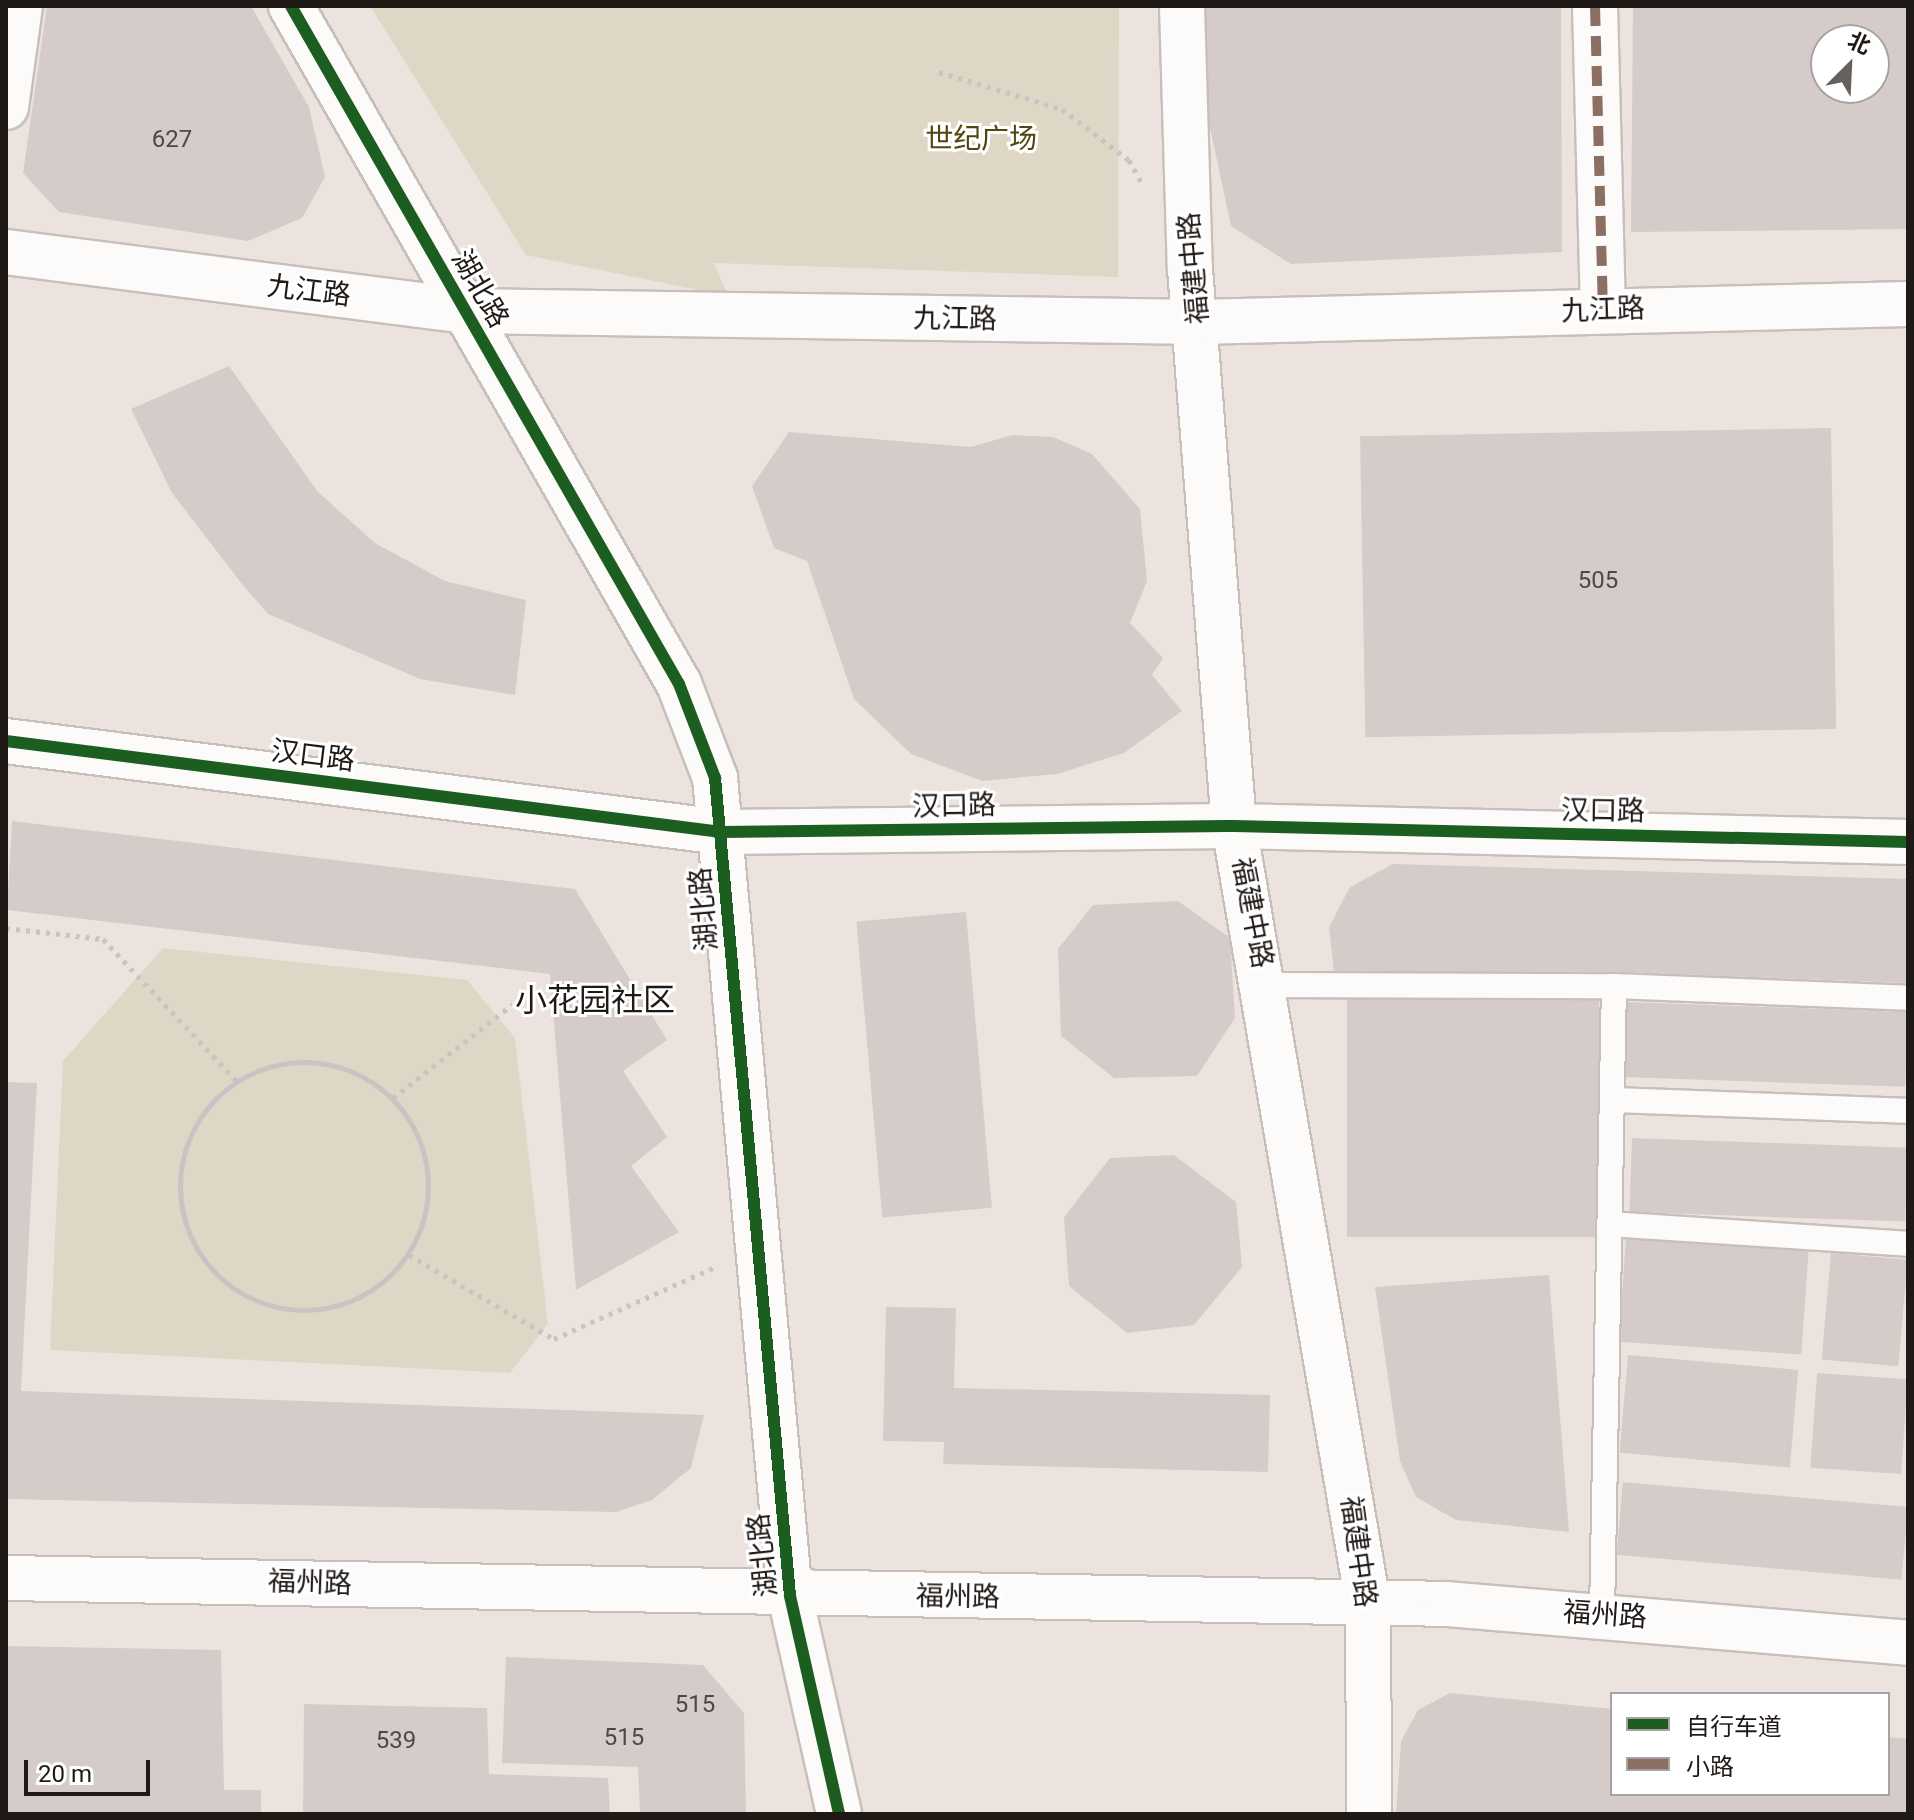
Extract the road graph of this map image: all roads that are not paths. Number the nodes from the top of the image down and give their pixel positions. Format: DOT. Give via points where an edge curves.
graph roads {
  1 [pos="20,6"];
  2 [pos="291,6"];
  3 [pos="1182,6"];
  4 [pos="1595,6"];
  5 [pos="6,107"];
  6 [pos="6,252"];
  7 [pos="1908,304"];
  8 [pos="1603,309"];
  9 [pos="465,311"];
  10 [pos="1199,322"];
  11 [pos="6,741"];
  12 [pos="1234,826"];
  13 [pos="721,832"];
  14 [pos="1908,842"];
  15 [pos="1266,985"];
  16 [pos="1614,986"];
  17 [pos="1908,998"];
  18 [pos="1613,1100"];
  19 [pos="1908,1111"];
  20 [pos="1610,1224"];
  21 [pos="1908,1244"];
  22 [pos="6,1578"];
  23 [pos="790,1596"];
  24 [pos="1368,1603"];
  25 [pos="1602,1614"];
  26 [pos="1908,1643"];
  27 [pos="839,1814"];
  28 [pos="1369,1814"];
  1 -- 5 [label="street"];
  2 -- 9 [label="street, 湖北路"];
  3 -- 10 [label="street, 福建中路"];
  4 -- 8 [label="street"];
  6 -- 9 [label="street, 九江路"];
  7 -- 8 [label="street, 九江路"];
  8 -- 10 [label="street, 九江路"];
  9 -- 10 [label="street, 九江路"];
  9 -- 13 [label="street, 湖北路" via="679,684 715,778"];
  10 -- 12 [label="street, 福建中路"];
  11 -- 13 [label="street, 汉口路"];
  12 -- 13 [label="street, 汉口路"];
  12 -- 14 [label="street, 汉口路"];
  12 -- 15 [label="street, 福建中路"];
  13 -- 23 [label="street, 湖北路"];
  15 -- 16 [label="lane"];
  15 -- 24 [label="street, 福建中路"];
  16 -- 17 [label="lane"];
  16 -- 18 [label="lane"];
  18 -- 19 [label="lane"];
  18 -- 20 [label="lane"];
  20 -- 21 [label="lane"];
  20 -- 25 [label="lane"];
  22 -- 23 [label="street, 福州路"];
  23 -- 24 [label="street, 福州路"];
  23 -- 27 [label="street, 湖北路"];
  24 -- 25 [label="street, 福州路"];
  24 -- 28 [label="street, 福建中路"];
  25 -- 26 [label="street, 福州路"];
}
